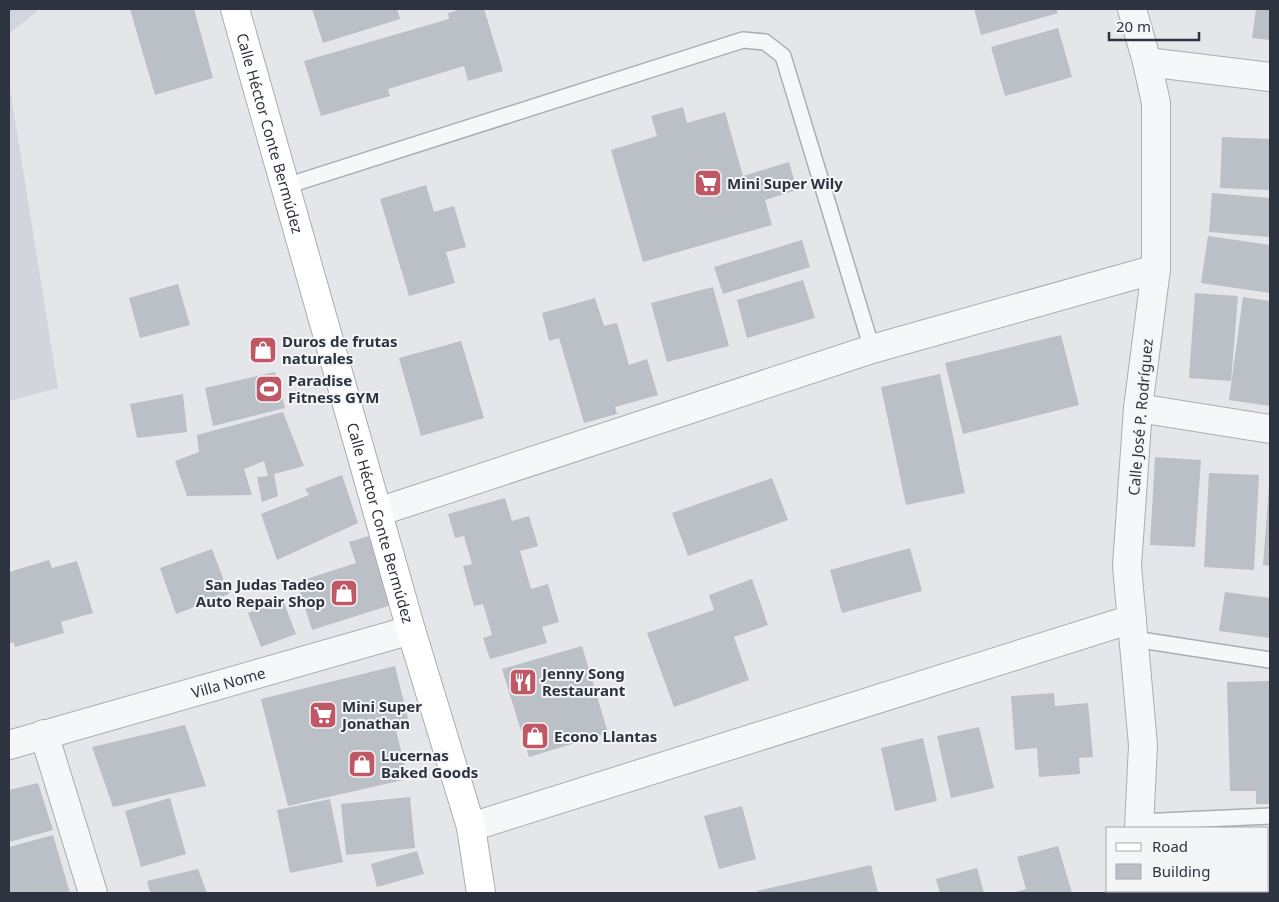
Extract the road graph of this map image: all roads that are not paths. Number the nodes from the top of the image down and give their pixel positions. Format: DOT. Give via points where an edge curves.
graph roads {
  1 [pos="235,9"];
  2 [pos="1132,9"];
  3 [pos="1147,62"];
  4 [pos="1270,77"];
  5 [pos="286,186"];
  6 [pos="1156,269"];
  7 [pos="872,349"];
  8 [pos="1138,408"];
  9 [pos="1270,429"];
  10 [pos="378,512"];
  11 [pos="1133,629"];
  12 [pos="411,630"];
  13 [pos="1270,660"];
  14 [pos="44,734"];
  15 [pos="9,745"];
  16 [pos="1270,816"];
  17 [pos="1139,825"];
  18 [pos="471,827"];
  19 [pos="93,893"];
  20 [pos="481,893"];
  1 -- 5 [label="street, Calle Héctor Conte Bermúdez"];
  2 -- 3 [label="street, Calle José P. Rodríguez"];
  3 -- 4 [label="street"];
  3 -- 6 [label="street, Calle José P. Rodríguez" via="1156,103"];
  5 -- 7 [label="lane" via="744,40 766,42 783,56"];
  5 -- 10 [label="street, Calle Héctor Conte Bermúdez"];
  6 -- 7 [label="street"];
  6 -- 8 [label="street, Calle José P. Rodríguez"];
  7 -- 10 [label="street"];
  8 -- 9 [label="street"];
  8 -- 11 [label="street, Calle José P. Rodríguez" via="1127,566"];
  10 -- 12 [label="street, Calle Héctor Conte Bermúdez"];
  11 -- 13 [label="lane"];
  11 -- 17 [label="street, Calle José P. Rodríguez" via="1143,745"];
  11 -- 18 [label="street"];
  12 -- 14 [label="street, Villa Nome"];
  12 -- 18 [label="street, Calle Héctor Conte Bermúdez"];
  14 -- 15 [label="street, Villa Nome"];
  14 -- 19 [label="street"];
  16 -- 17 [label="lane"];
  18 -- 20 [label="street, Calle Héctor Conte Bermúdez"];
}
